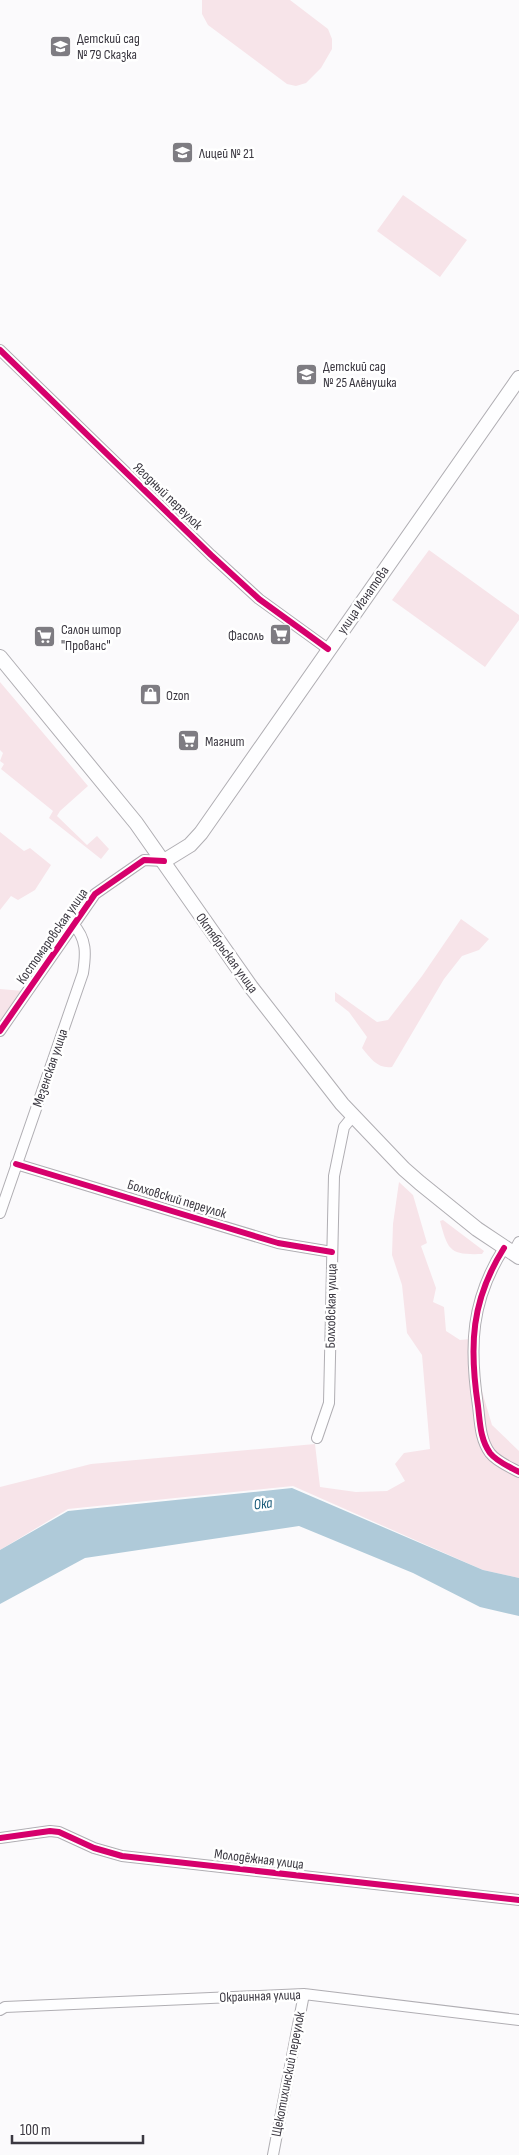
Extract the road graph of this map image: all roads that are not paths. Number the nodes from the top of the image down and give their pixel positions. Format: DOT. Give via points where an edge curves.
graph roads {
  1 [pos="0,350"];
  2 [pos="519,378"];
  3 [pos="328,650"];
  4 [pos="0,657"];
  5 [pos="164,861"];
  6 [pos="73,924"];
  7 [pos="0,1030"];
  8 [pos="353,1116"];
  9 [pos="16,1164"];
  10 [pos="0,1213"];
  11 [pos="514,1250"];
  12 [pos="332,1252"];
  13 [pos="317,1438"];
  14 [pos="519,1472"];
  15 [pos="0,1838"];
  16 [pos="519,1900"];
  17 [pos="304,1994"];
  18 [pos="0,2010"];
  19 [pos="519,2020"];
  20 [pos="273,2155"];
  1 -- 3 [label="street, Ягодный переулок" via="258,599"];
  2 -- 3 [label="main road, улица Игнатова"];
  3 -- 5 [label="main road, улица Игнатова" via="201,833 190,845"];
  4 -- 5 [label="main road, Октябрьская улица"];
  5 -- 6 [label="street, Костомаровская улица" via="144,860 130,869 95,894"];
  5 -- 8 [label="main road, Октябрьская улица" via="251,987"];
  6 -- 7 [label="street, Костомаровская улица"];
  6 -- 9 [label="street, Мезенская улица" via="85,944 83,973"];
  8 -- 11 [label="main road, Октябрьская улица" via="404,1169 477,1229"];
  8 -- 12 [label="street, Болховская улица" via="344,1127 334,1176"];
  9 -- 10 [label="street, Мезенская улица"];
  9 -- 12 [label="street, Болховский переулок" via="278,1243"];
  11 -- 14 [label="street" via="492,1268 480,1296 473,1334 473,1371 484,1440 492,1456"];
  12 -- 13 [label="street, Болховская улица" via="329,1403"];
  15 -- 16 [label="street, Молодёжная улица" via="59,1832 122,1856"];
  17 -- 18 [label="street, Окраинная улица" via="5,2007"];
  17 -- 19 [label="street, Окраинная улица"];
  17 -- 20 [label="street, Щекотихинский переулок"];
}
